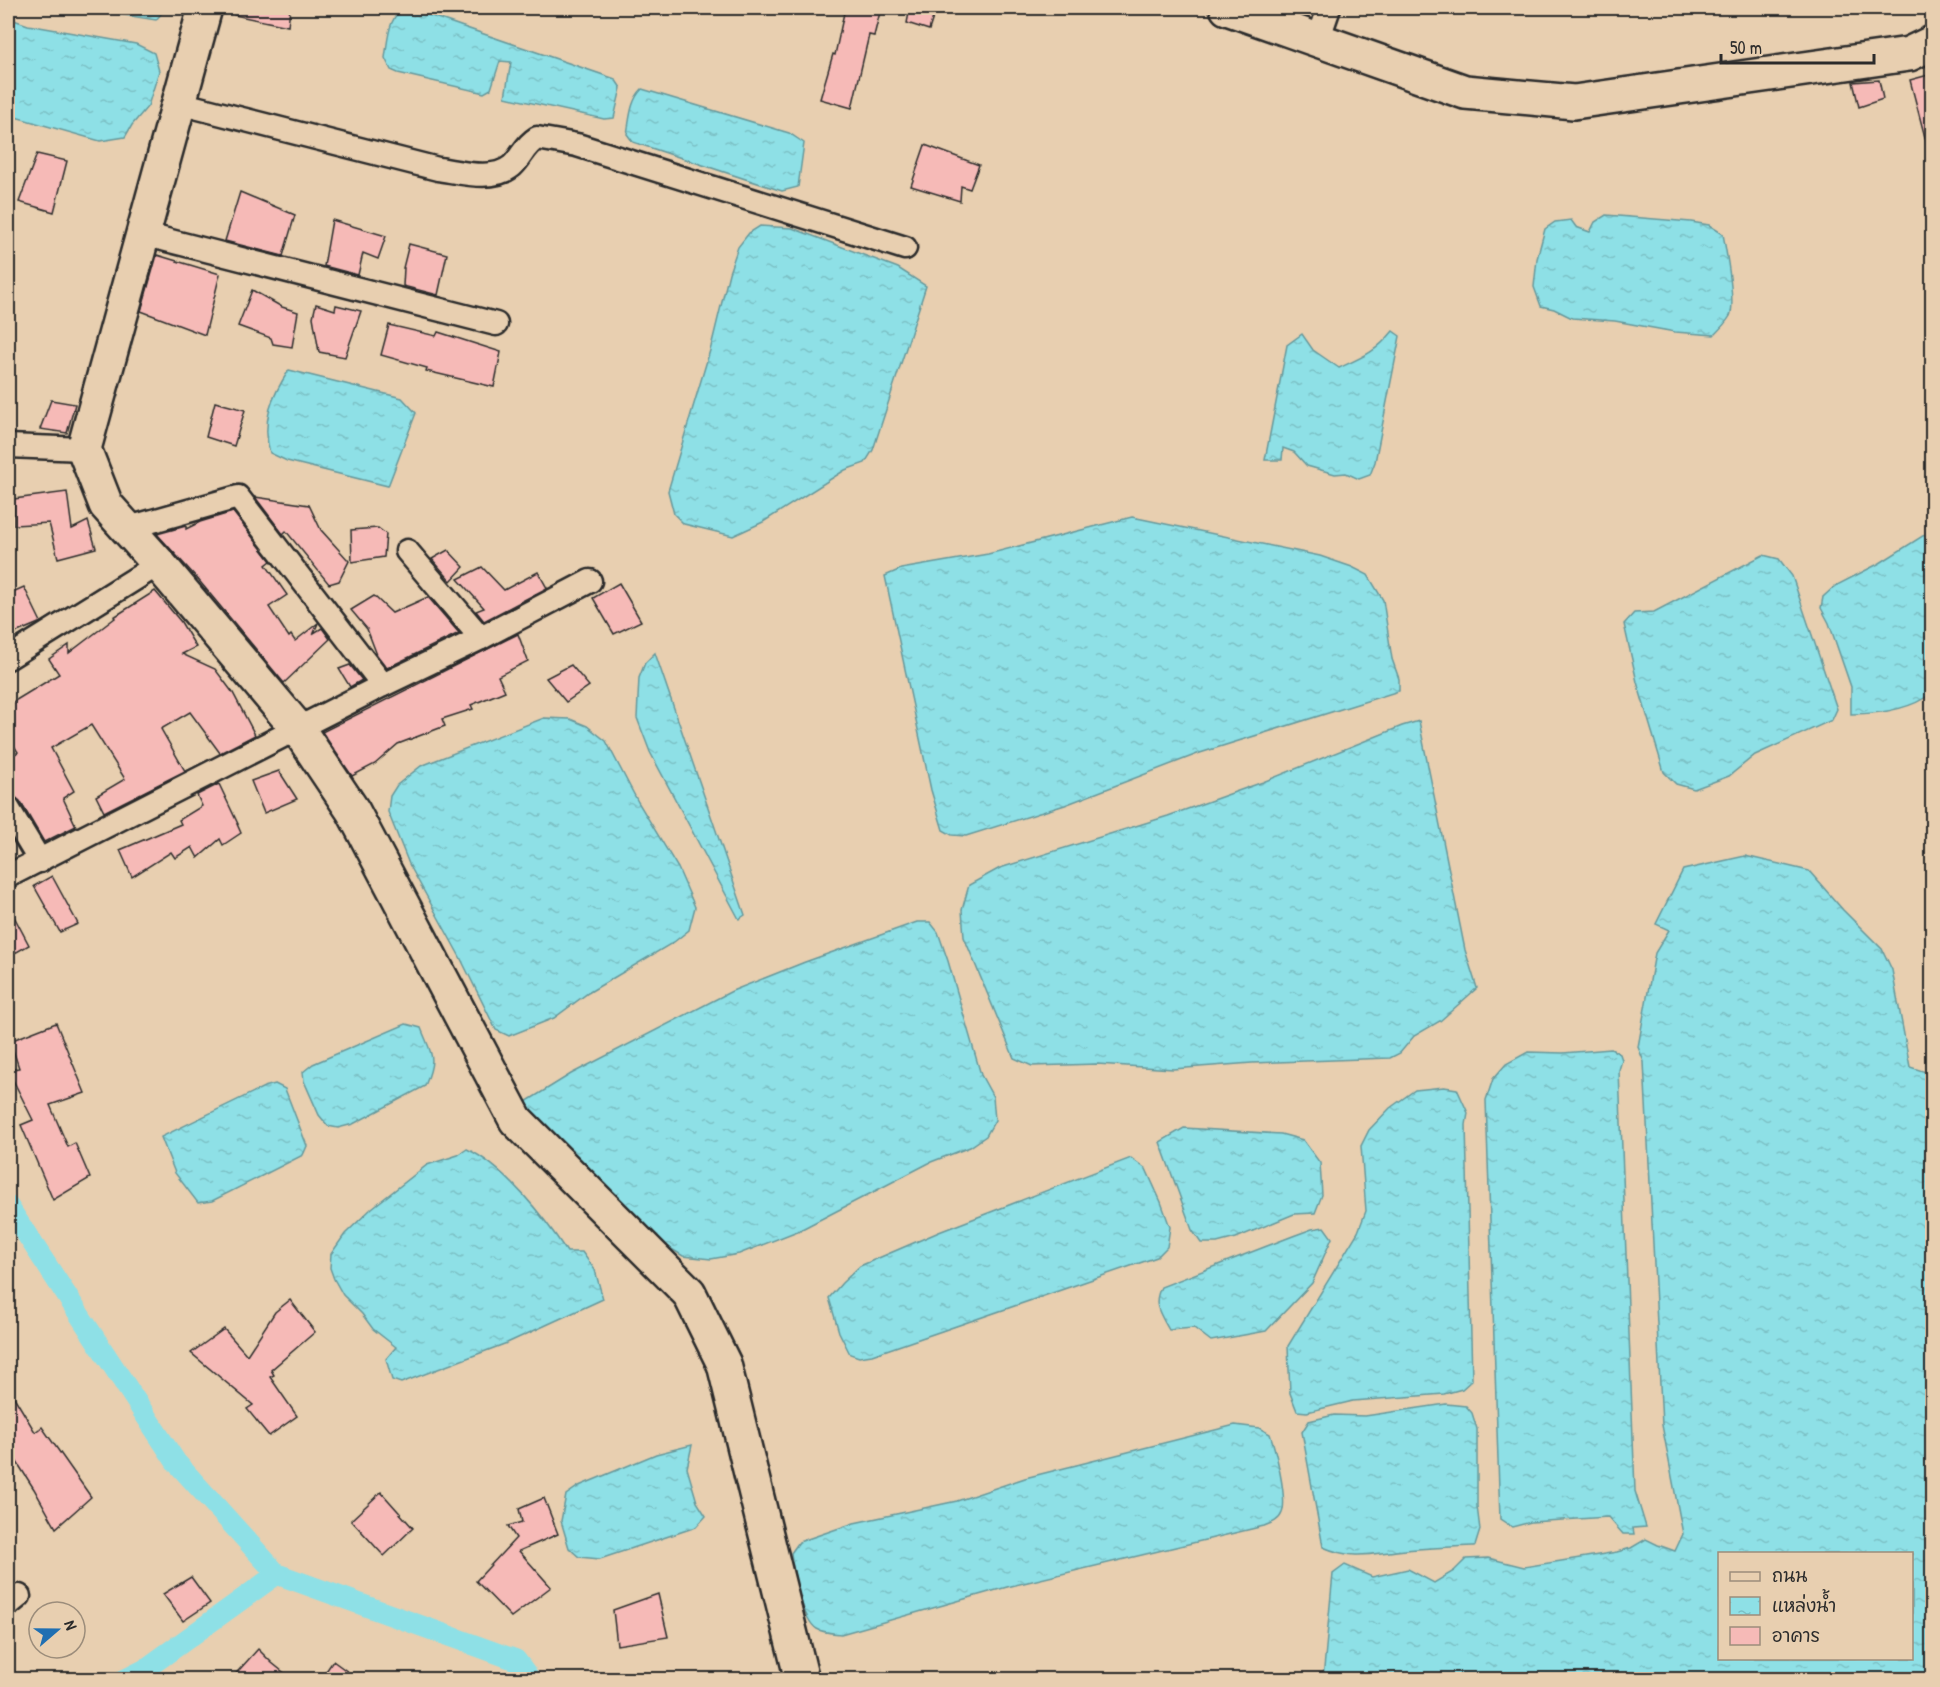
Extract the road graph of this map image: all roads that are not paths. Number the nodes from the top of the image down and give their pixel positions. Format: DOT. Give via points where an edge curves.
graph roads {
  1 [pos="205,8"];
  2 [pos="1227,8"];
  3 [pos="1329,8"];
  4 [pos="1318,40"];
  5 [pos="1932,43"];
  6 [pos="179,103"];
  7 [pos="143,234"];
  8 [pos="905,248"];
  9 [pos="496,324"];
  10 [pos="8,446"];
  11 [pos="84,449"];
  12 [pos="128,528"];
  13 [pos="407,551"];
  14 [pos="159,564"];
  15 [pos="590,581"];
  16 [pos="481,638"];
  17 [pos="8,658"];
  18 [pos="383,685"];
  19 [pos="298,729"];
  20 [pos="8,808"];
  21 [pos="40,861"];
  22 [pos="8,876"];
  23 [pos="802,1680"];
  1 -- 6 [label="street"];
  2 -- 4 [label="street"];
  3 -- 4 [label="street"];
  4 -- 5 [label="street" via="1465,92 1574,102 1909,54"];
  6 -- 7 [label="street"];
  6 -- 8 [label="street" via="438,169 479,174 500,173 513,165 537,138 577,145"];
  7 -- 9 [label="street"];
  7 -- 11 [label="street"];
  10 -- 11 [label="street"];
  11 -- 12 [label="street" via="106,504"];
  12 -- 14 [label="street"];
  12 -- 18 [label="street" via="238,497"];
  13 -- 16 [label="street"];
  14 -- 17 [label="street"];
  14 -- 19 [label="street"];
  15 -- 16 [label="street"];
  16 -- 18 [label="street"];
  18 -- 19 [label="street"];
  19 -- 21 [label="street"];
  19 -- 23 [label="street" via="353,811 516,1120 689,1293 723,1364"];
  20 -- 21 [label="street"];
  21 -- 22 [label="street"];
}
